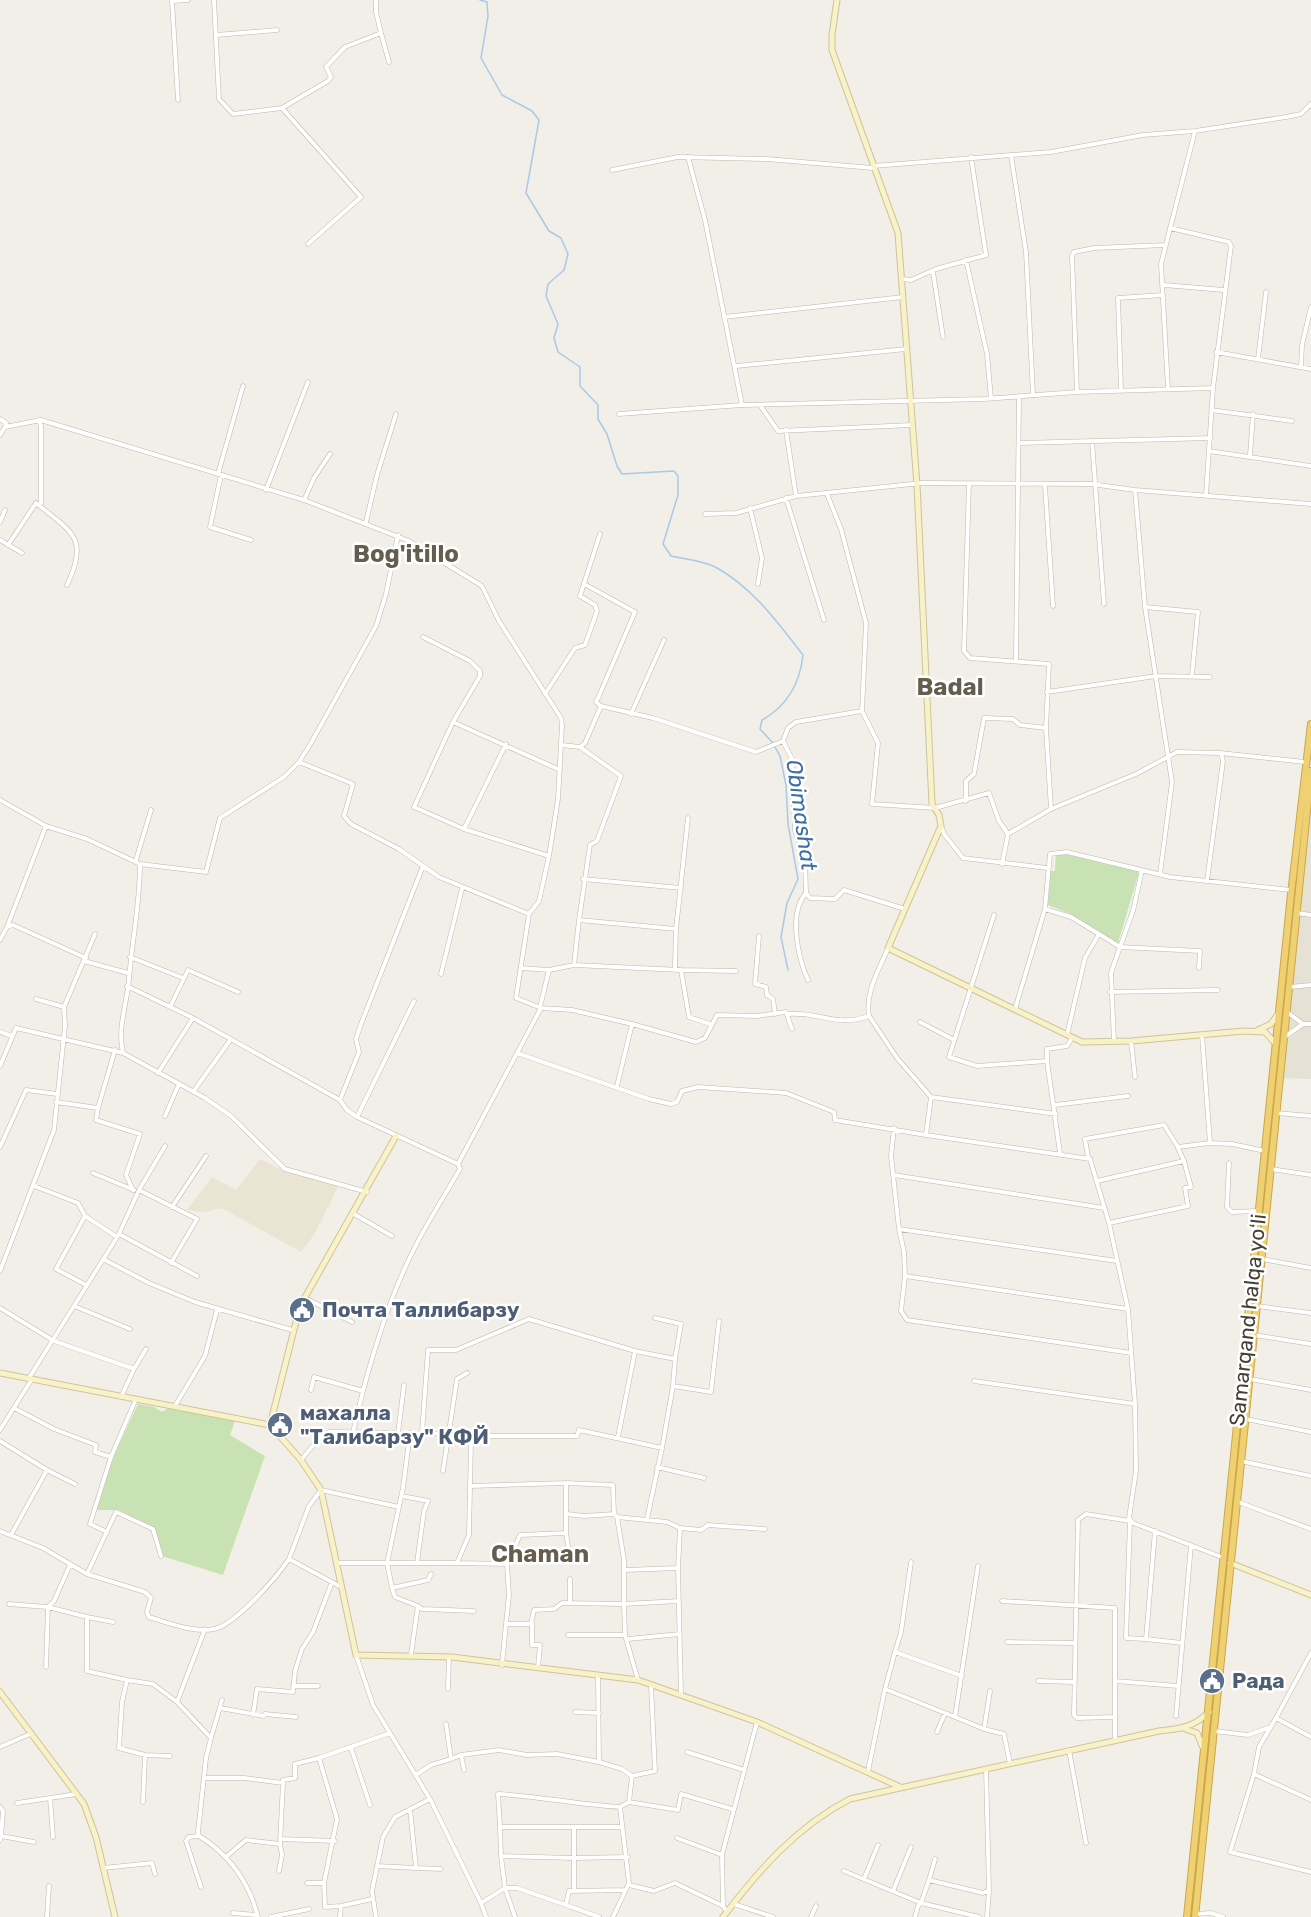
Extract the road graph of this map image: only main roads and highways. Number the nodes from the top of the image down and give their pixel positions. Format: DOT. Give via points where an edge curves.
graph roads {
  1 [pos="1311,724"];
  2 [pos="1311,771"];
  3 [pos="1307,842"];
  4 [pos="1291,926"];
  5 [pos="1269,1109"];
  6 [pos="1277,1111"];
  7 [pos="1221,1620"];
  8 [pos="1202,1809"];
  9 [pos="1195,1915"];
  10 [pos="1187,1917"];
  1 -- 4 [label="highway, Samarqand halqa yoʻli" via="1291,890"];
  2 -- 3 [label="highway, Samarqand halqa yoʻli"];
  3 -- 4 [label="highway, Samarqand halqa yoʻli"];
  4 -- 5 [label="highway, Samarqand halqa yoʻli"];
  4 -- 6 [label="highway, Samarqand halqa yoʻli" via="1290,987"];
  5 -- 6 [label="highway"];
  5 -- 7 [label="highway, Samarqand halqa yoʻli"];
  6 -- 7 [label="highway, Samarqand halqa yoʻli"];
  7 -- 8 [label="highway, Samarqand halqa yoʻli" via="1204,1753"];
  7 -- 8 [label="highway, Samarqand halqa yoʻli" via="1214,1731"];
  8 -- 9 [label="highway, Samarqand halqa yoʻli"];
  8 -- 10 [label="highway, Samarqand halqa yoʻli"];
}
